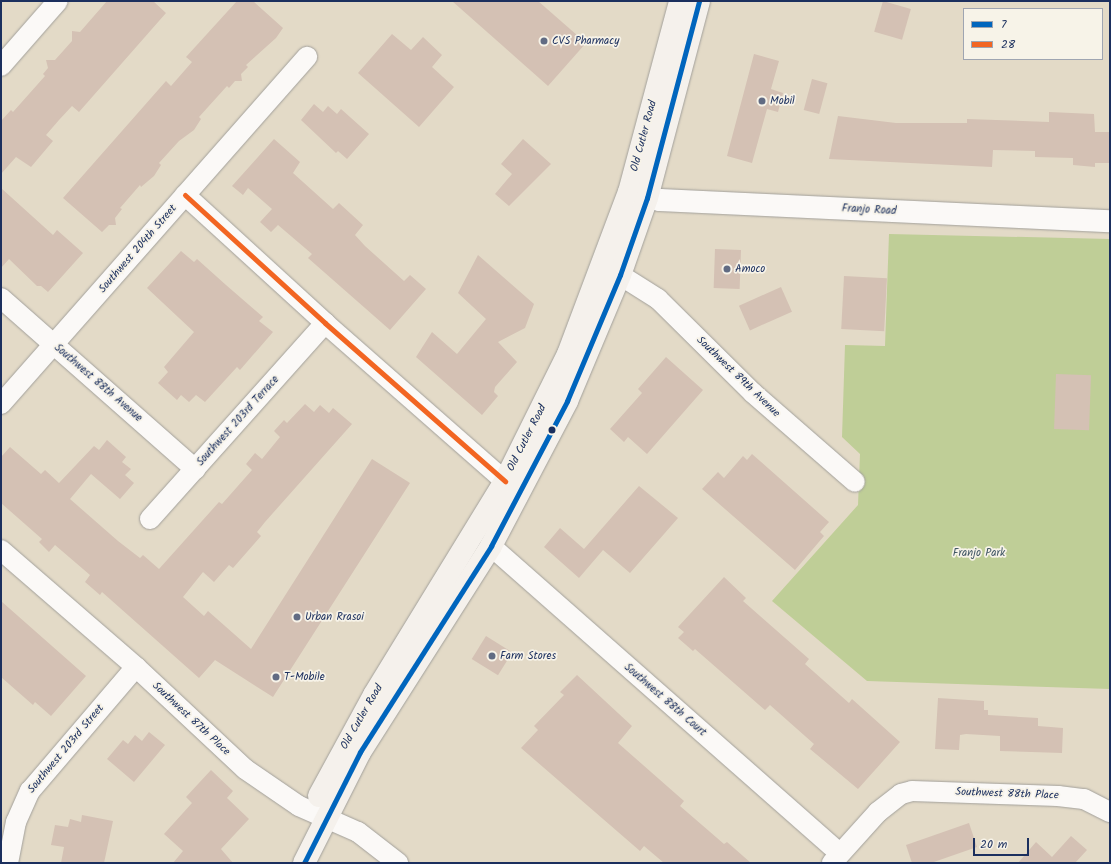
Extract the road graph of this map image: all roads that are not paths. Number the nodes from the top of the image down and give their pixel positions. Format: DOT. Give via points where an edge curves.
graph roads {
  1 [pos="58,1"];
  2 [pos="680,1"];
  3 [pos="699,1"];
  4 [pos="307,57"];
  5 [pos="1,66"];
  6 [pos="185,195"];
  7 [pos="638,195"];
  8 [pos="1110,221"];
  9 [pos="620,276"];
  10 [pos="1,298"];
  11 [pos="325,323"];
  12 [pos="54,345"];
  13 [pos="1,404"];
  14 [pos="533,449"];
  15 [pos="195,469"];
  16 [pos="505,481"];
  17 [pos="855,482"];
  18 [pos="150,519"];
  19 [pos="491,546"];
  20 [pos="1,550"];
  21 [pos="411,652"];
  22 [pos="136,668"];
  23 [pos="1110,812"];
  24 [pos="319,814"];
  25 [pos="7,839"];
  26 [pos="836,858"];
  27 [pos="8,863"];
  28 [pos="288,863"];
  29 [pos="304,863"];
  30 [pos="398,863"];
  1 -- 5 [label="street"];
  2 -- 7 [label="main road, Old Cutler Road"];
  3 -- 7 [label="main road, Old Cutler Road"];
  4 -- 6 [label="street, Southwest 204th Street"];
  6 -- 11 [label="street"];
  6 -- 12 [label="street, Southwest 204th Street"];
  7 -- 8 [label="street, Franjo Road"];
  7 -- 9 [label="main road, Old Cutler Road"];
  7 -- 14 [label="main road, Old Cutler Road" via="568,354"];
  9 -- 14 [label="main road, Old Cutler Road" via="576,381"];
  9 -- 17 [label="street, Southwest 89th Avenue" via="658,299 753,393"];
  10 -- 12 [label="street, Southwest 88th Avenue"];
  11 -- 15 [label="street, Southwest 203rd Terrace"];
  11 -- 16 [label="street"];
  12 -- 13 [label="street, Southwest 204th Street"];
  12 -- 15 [label="street, Southwest 88th Avenue"];
  14 -- 16 [label="main road, Old Cutler Road"];
  14 -- 19 [label="main road, Old Cutler Road"];
  15 -- 18 [label="street, Southwest 203rd Terrace"];
  16 -- 21 [label="main road, Old Cutler Road"];
  19 -- 21 [label="main road, Old Cutler Road"];
  19 -- 26 [label="street, Southwest 88th Court"];
  20 -- 22 [label="street, Southwest 87th Place"];
  21 -- 24 [label="main road, Old Cutler Road" via="360,752"];
  22 -- 24 [label="street, Southwest 87th Place" via="246,769 292,802"];
  22 -- 25 [label="street, Southwest 203rd Street" via="36,782 20,808"];
  23 -- 26 [label="street, Southwest 88th Place" via="1089,801 1058,796 925,790 901,794 878,812"];
  24 -- 28 [label="main road, Old Cutler Road"];
  24 -- 29 [label="main road, Old Cutler Road"];
  24 -- 30 [label="street, Southwest 87th Place" via="363,836"];
  25 -- 27 [label="street, Southwest 203rd Street"];
}
